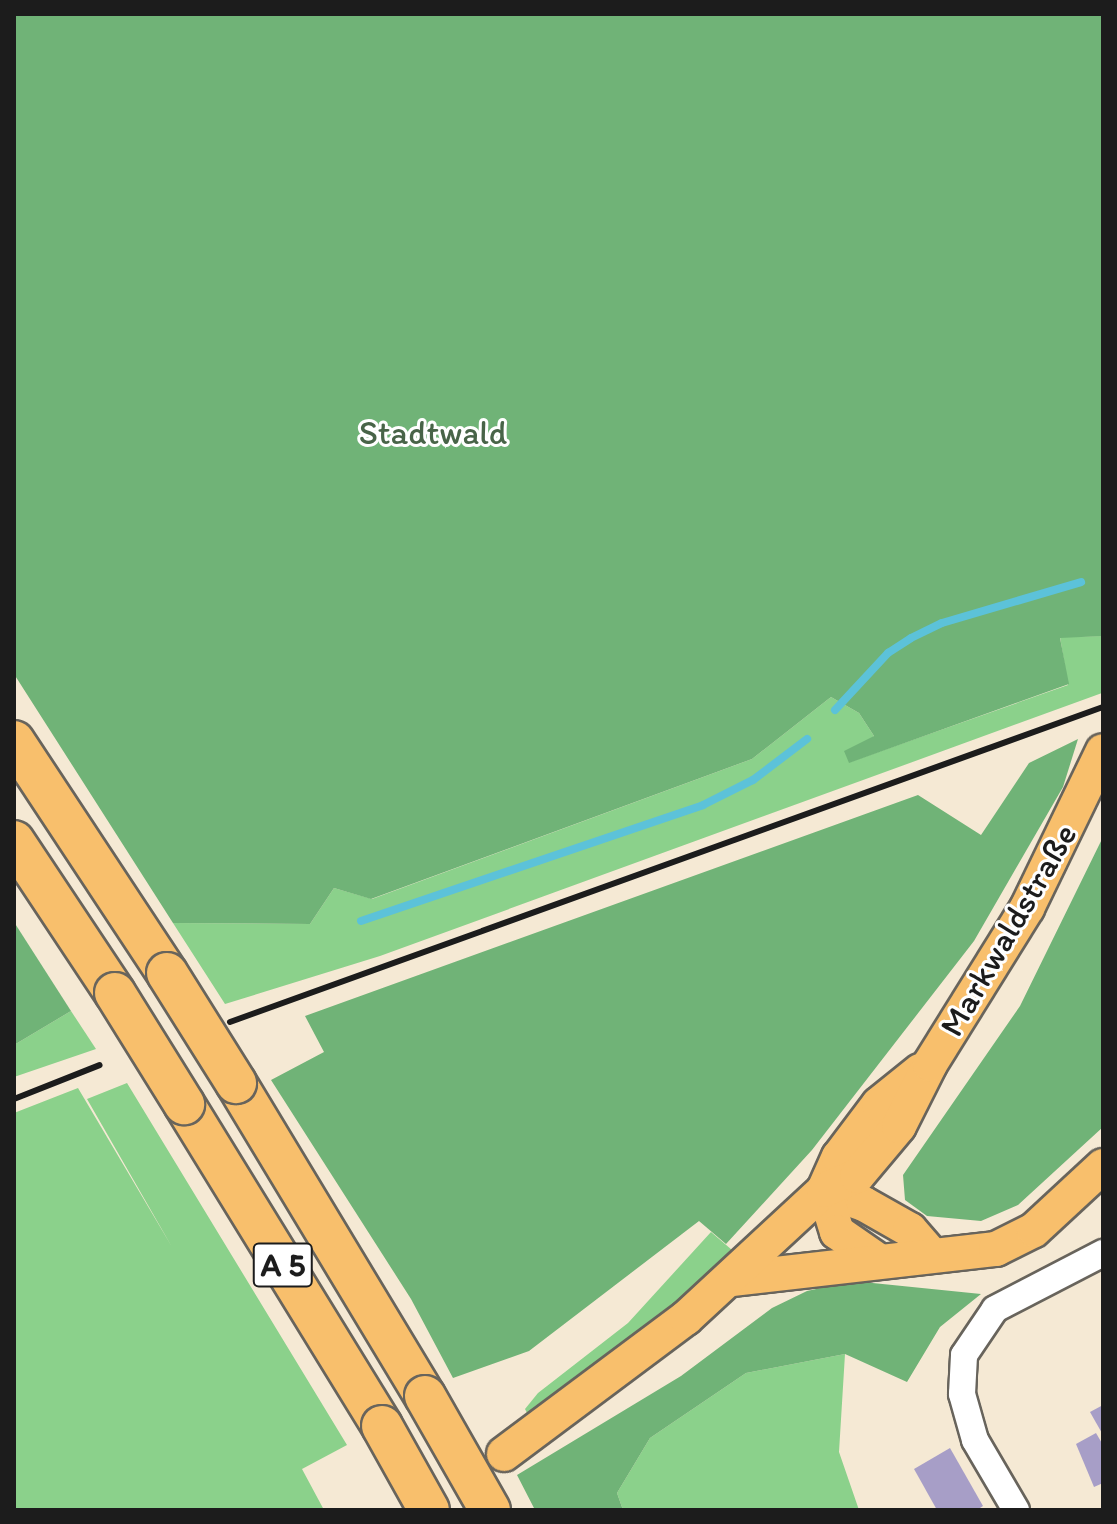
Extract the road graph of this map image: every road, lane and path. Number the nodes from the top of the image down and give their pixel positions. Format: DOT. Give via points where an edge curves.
graph roads {
  1 [pos="14,741"];
  2 [pos="1103,751"];
  3 [pos="14,841"];
  4 [pos="1103,1166"];
  5 [pos="824,1190"];
  6 [pos="1103,1253"];
  7 [pos="932,1255"];
  8 [pos="876,1259"];
  9 [pos="732,1279"];
  10 [pos="504,1454"];
  11 [pos="429,1510"];
  12 [pos="490,1510"];
  13 [pos="1016,1510"];
  1 -- 12 [label="highway, A 5, bridge" via="236,1083"];
  2 -- 5 [label="main road, Markwaldstraße" via="1027,908 930,1064 899,1126 857,1176"];
  3 -- 11 [label="highway, A 5, bridge" via="184,1104"];
  4 -- 7 [label="main road" via="1034,1230 996,1249 949,1258"];
  5 -- 7 [label="main road" via="864,1204 910,1230"];
  5 -- 8 [label="main road" via="837,1232"];
  5 -- 9 [label="main road, Markwaldstraße"];
  6 -- 13 [label="lane" via="995,1309 964,1355 962,1394 975,1440"];
  7 -- 8 [label="main road"];
  8 -- 9 [label="main road"];
  9 -- 10 [label="main road, Markwaldstraße" via="620,1372"];
}
